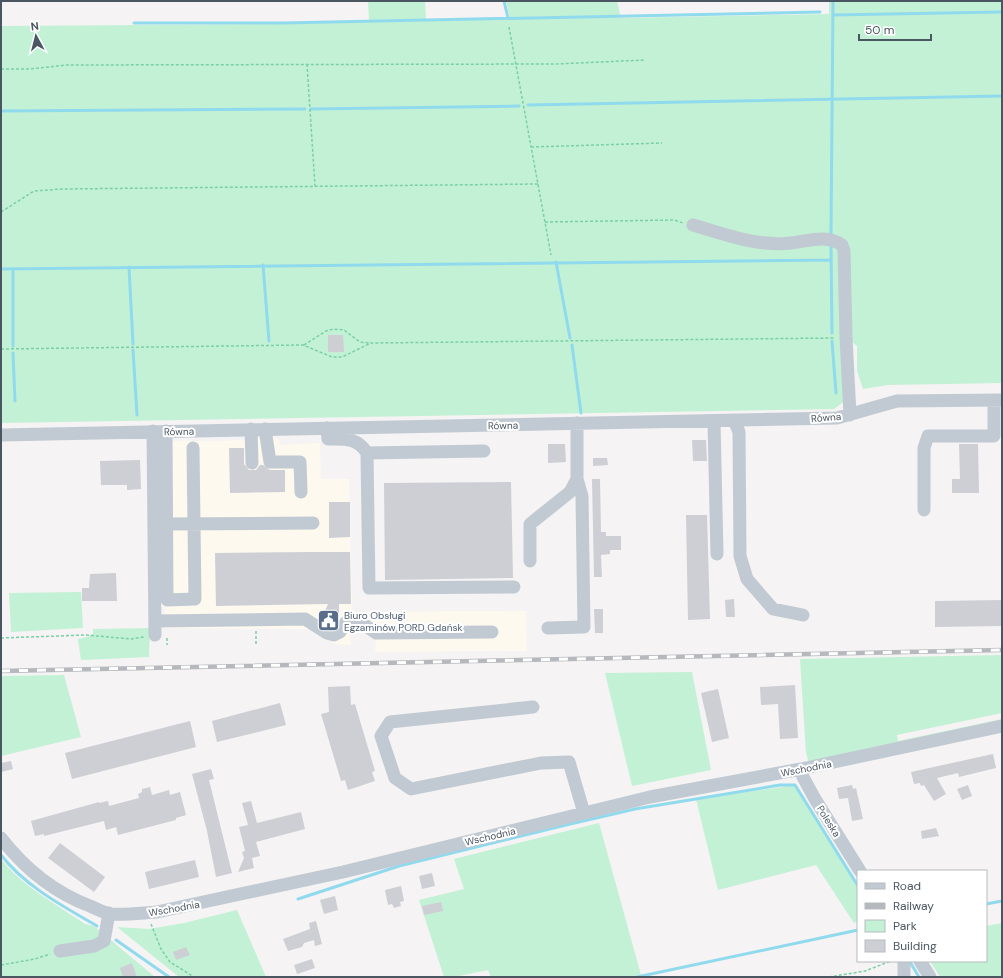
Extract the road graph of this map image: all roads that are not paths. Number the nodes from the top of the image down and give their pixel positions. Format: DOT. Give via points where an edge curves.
graph roads {
  1 [pos="693,225"];
  2 [pos="998,400"];
  3 [pos="850,415"];
  4 [pos="734,420"];
  5 [pos="714,421"];
  6 [pos="577,423"];
  7 [pos="327,428"];
  8 [pos="251,429"];
  9 [pos="265,429"];
  10 [pos="160,431"];
  11 [pos="1,435"];
  12 [pos="998,436"];
  13 [pos="193,448"];
  14 [pos="484,451"];
  15 [pos="367,453"];
  16 [pos="252,463"];
  17 [pos="577,478"];
  18 [pos="301,492"];
  19 [pos="924,510"];
  20 [pos="313,523"];
  21 [pos="167,524"];
  22 [pos="194,524"];
  23 [pos="717,554"];
  24 [pos="530,561"];
  25 [pos="514,587"];
  26 [pos="802,615"];
  27 [pos="155,621"];
  28 [pos="548,628"];
  29 [pos="492,632"];
  30 [pos="150,636"];
  31 [pos="533,706"];
  32 [pos="1002,726"];
  33 [pos="801,770"];
  34 [pos="584,813"];
  35 [pos="1,838"];
  36 [pos="859,870"];
  37 [pos="109,913"];
  38 [pos="60,951"];
  39 [pos="904,962"];
  40 [pos="921,962"];
  41 [pos="904,977"];
  42 [pos="930,977"];
  1 -- 3 [label="street" via="758,242 775,244 828,238 842,245"];
  2 -- 3 [label="street, Równa" via="897,401"];
  2 -- 12 [label="street"];
  3 -- 4 [label="street, Równa" via="837,418"];
  4 -- 5 [label="street, Równa"];
  4 -- 26 [label="street" via="739,432 740,556 747,579 773,609"];
  5 -- 6 [label="street, Równa"];
  5 -- 23 [label="street"];
  6 -- 7 [label="street, Równa"];
  6 -- 17 [label="street"];
  7 -- 9 [label="street, Równa"];
  7 -- 15 [label="street" via="328,439 356,441"];
  8 -- 9 [label="street, Równa"];
  8 -- 10 [label="street, Równa"];
  8 -- 16 [label="street"];
  9 -- 18 [label="street" via="270,462 300,462"];
  10 -- 11 [label="street, Równa"];
  10 -- 21 [label="street"];
  10 -- 27 [label="street"];
  12 -- 19 [label="street" via="928,436 924,448"];
  13 -- 22 [label="street"];
  14 -- 15 [label="street"];
  15 -- 25 [label="street" via="369,588"];
  17 -- 24 [label="street" via="570,492 530,524"];
  17 -- 28 [label="street" via="582,496 584,627"];
  20 -- 22 [label="street"];
  21 -- 22 [label="street"];
  21 -- 22 [label="street" via="168,600 195,599"];
  27 -- 29 [label="street" via="305,619 334,635 340,632 346,622 359,621 376,633"];
  27 -- 30 [label="street"];
  31 -- 34 [label="street" via="390,722 381,736 395,778 411,789 541,763 569,762"];
  32 -- 33 [label="street, Wschodnia"];
  33 -- 34 [label="street, Wschodnia" via="650,797"];
  33 -- 36 [label="street, Poleska" via="812,793"];
  34 -- 37 [label="street, Wschodnia" via="217,900 157,912"];
  35 -- 37 [label="street, Wschodnia" via="24,864 50,887 71,899"];
  37 -- 38 [label="street" via="104,941 94,946"];
  39 -- 41 [label="street"];
  40 -- 42 [label="street"];
}
